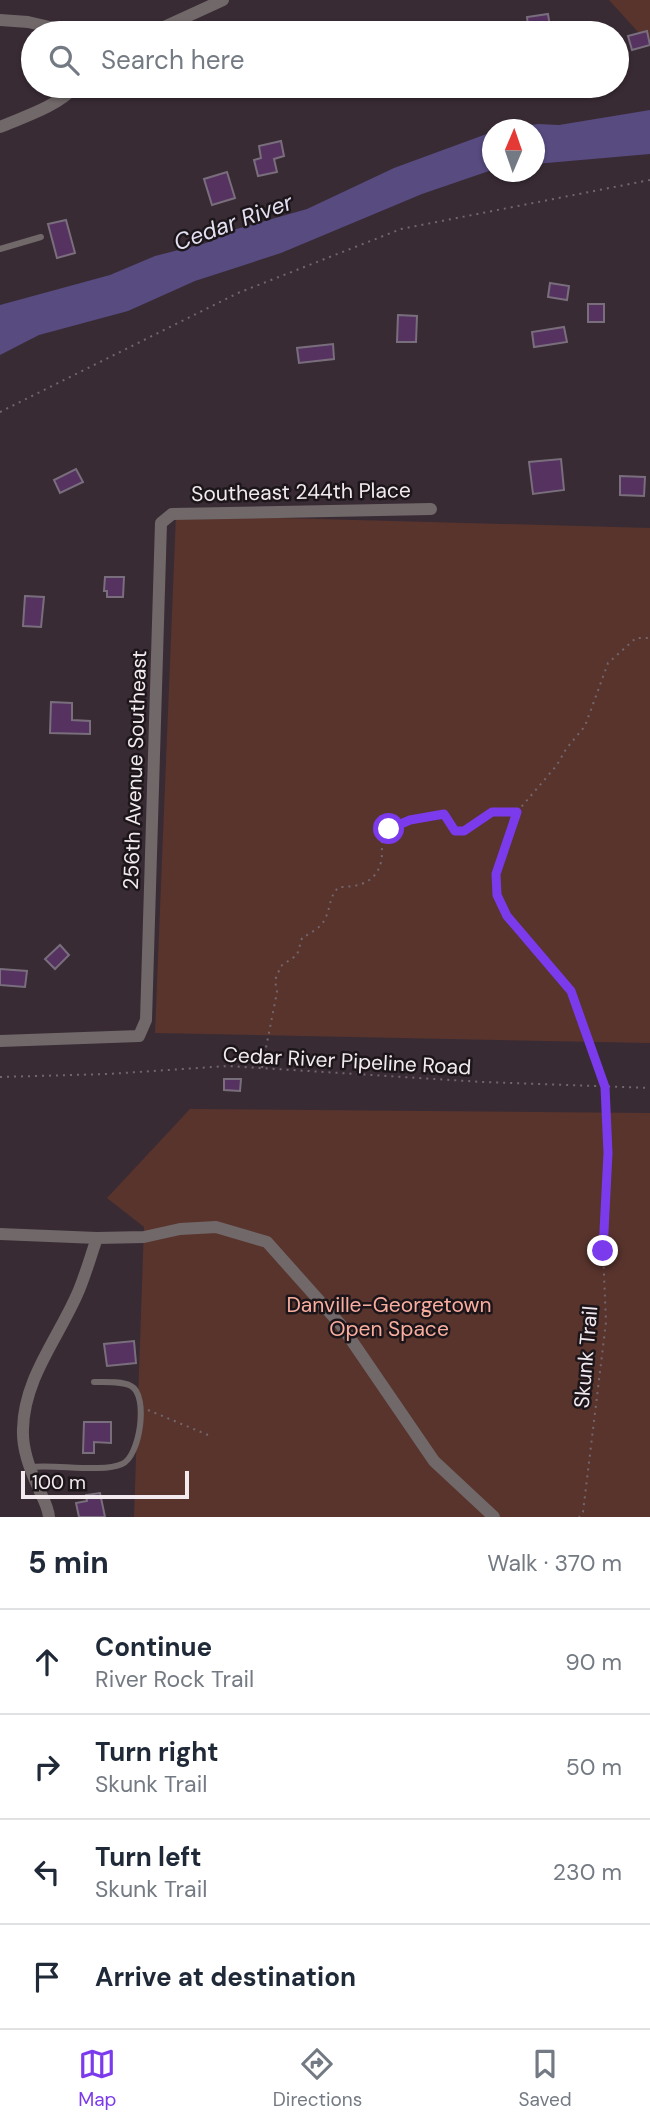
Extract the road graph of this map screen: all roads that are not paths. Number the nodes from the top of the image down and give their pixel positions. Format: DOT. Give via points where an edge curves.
graph roads {
  1 [pos="223,0"];
  2 [pos="0,20"];
  3 [pos="177,21"];
  4 [pos="21,22"];
  5 [pos="62,98"];
  6 [pos="0,127"];
  7 [pos="41,237"];
  8 [pos="0,249"];
  9 [pos="431,509"];
  10 [pos="172,513"];
  11 [pos="0,1041"];
  12 [pos="0,1234"];
  13 [pos="97,1238"];
  14 [pos="94,1382"];
  15 [pos="30,1467"];
  16 [pos="49,1517"];
  17 [pos="494,1517"];
  1 -- 3 [label="street"];
  2 -- 4 [label="street"];
  5 -- 6 [label="street"];
  7 -- 8 [label="lane"];
  9 -- 10 [label="street, Southeast 244th Place"];
  10 -- 11 [label="street, 256th Avenue Southeast" via="161,523 143,1031 139,1036"];
  12 -- 13 [label="street"];
  13 -- 15 [label="street" via="79,1290 34,1376 22,1431"];
  13 -- 17 [label="street" via="216,1227 267,1242 341,1325 435,1461"];
  14 -- 15 [label="lane" via="131,1386 138,1392 140,1408 131,1457 110,1467"];
  15 -- 16 [label="street"];
}
